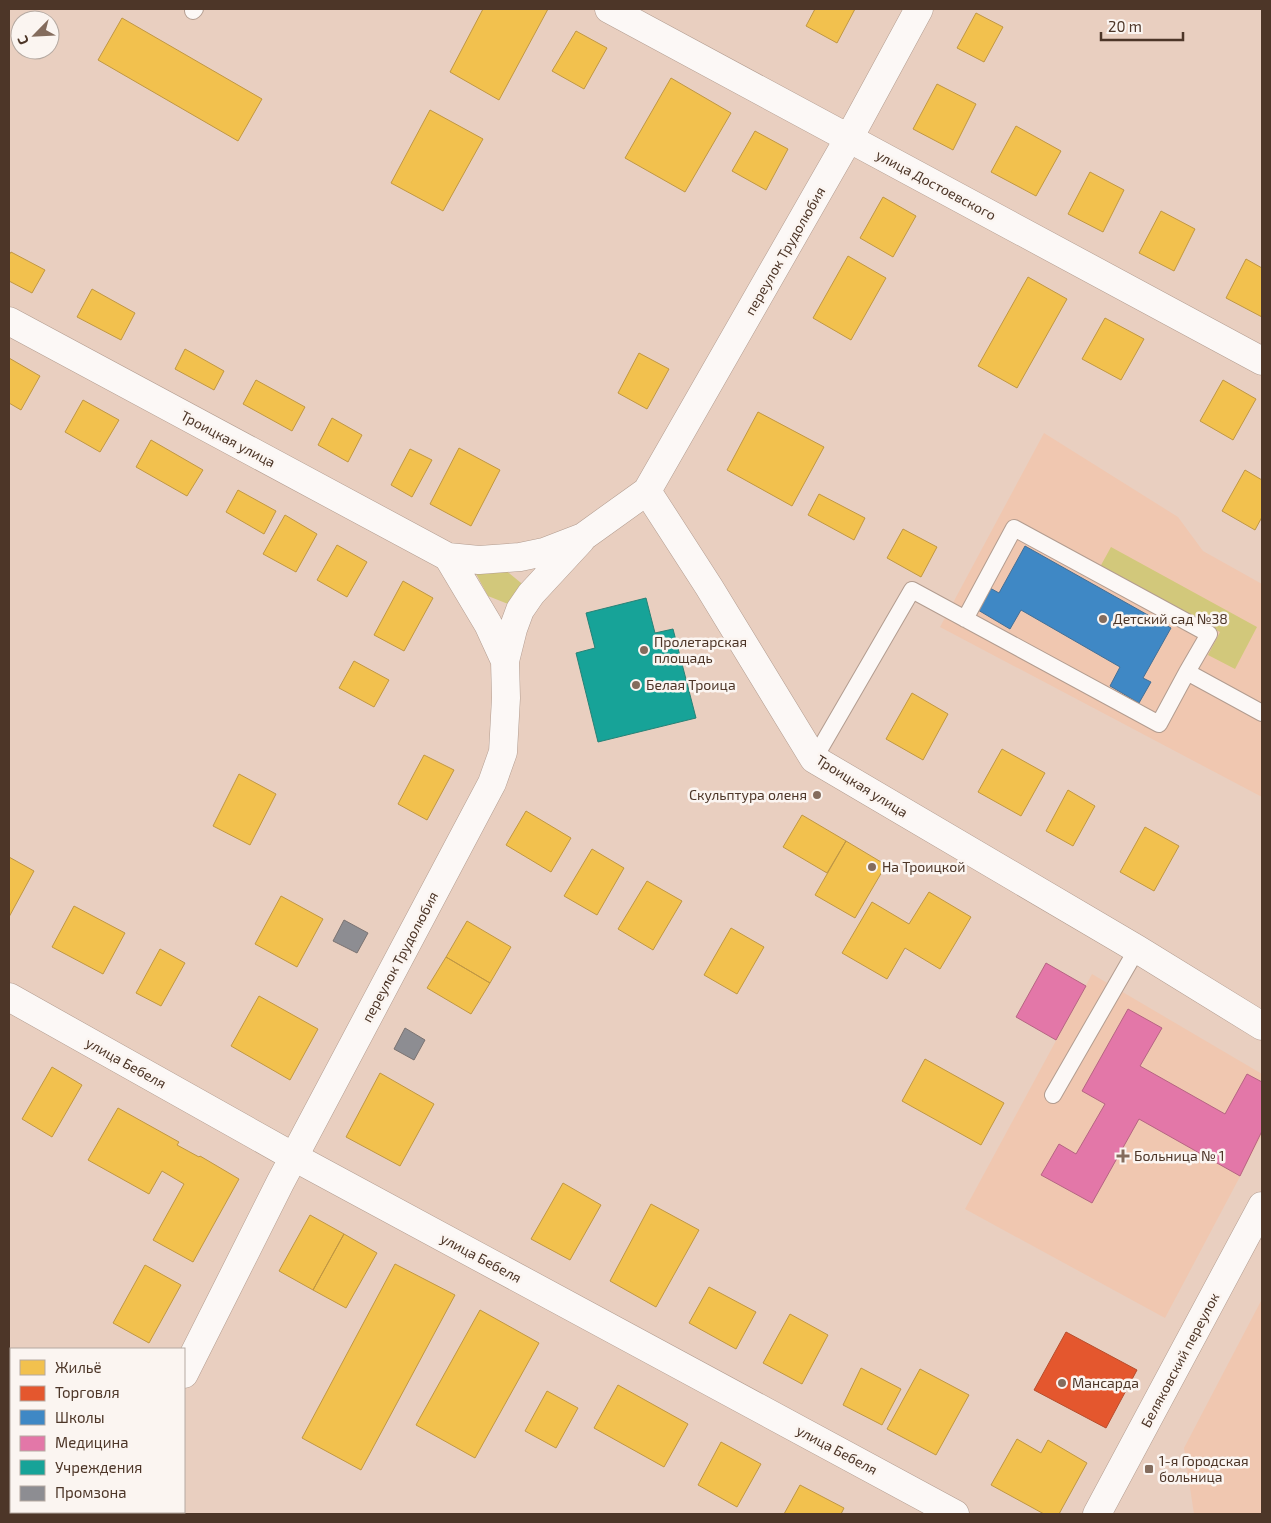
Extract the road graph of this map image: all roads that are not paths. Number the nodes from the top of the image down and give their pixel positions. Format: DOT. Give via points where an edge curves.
graph roads {
  1 [pos="609,9"];
  2 [pos="919,9"];
  3 [pos="849,138"];
  4 [pos="9,320"];
  5 [pos="1262,361"];
  6 [pos="647,491"];
  7 [pos="583,537"];
  8 [pos="448,557"];
  9 [pos="965,619"];
  10 [pos="505,660"];
  11 [pos="1187,672"];
  12 [pos="1262,713"];
  13 [pos="814,759"];
  14 [pos="1136,949"];
  15 [pos="9,997"];
  16 [pos="1262,1026"];
  17 [pos="1053,1095"];
  18 [pos="294,1157"];
  19 [pos="1262,1206"];
  20 [pos="185,1372"];
  21 [pos="956,1514"];
  22 [pos="1098,1514"];
  1 -- 3 [label="street, улица Достоевского"];
  2 -- 3 [label="street, переулок Трудолюбия"];
  3 -- 5 [label="street, улица Достоевского"];
  3 -- 6 [label="street, переулок Трудолюбия"];
  4 -- 8 [label="street, Троицкая улица"];
  6 -- 7 [label="street, Троицкая улица"];
  6 -- 13 [label="street, Троицкая улица"];
  7 -- 8 [label="street, Троицкая улица" via="520,557 479,560"];
  7 -- 10 [label="street, переулок Трудолюбия" via="520,610"];
  8 -- 10 [label="street"];
  9 -- 11 [label="lane" via="1159,724"];
  9 -- 11 [label="lane" via="1014,528 1209,634"];
  9 -- 13 [label="lane" via="912,590"];
  10 -- 18 [label="street, переулок Трудолюбия" via="502,752 492,783"];
  11 -- 12 [label="lane"];
  13 -- 14 [label="street, Троицкая улица"];
  14 -- 16 [label="street, Троицкая улица"];
  14 -- 17 [label="lane"];
  15 -- 18 [label="street, улица Бебеля"];
  18 -- 20 [label="street, переулок Трудолюбия"];
  18 -- 21 [label="street, улица Бебеля"];
  19 -- 22 [label="street, Беляковский переулок"];
}
